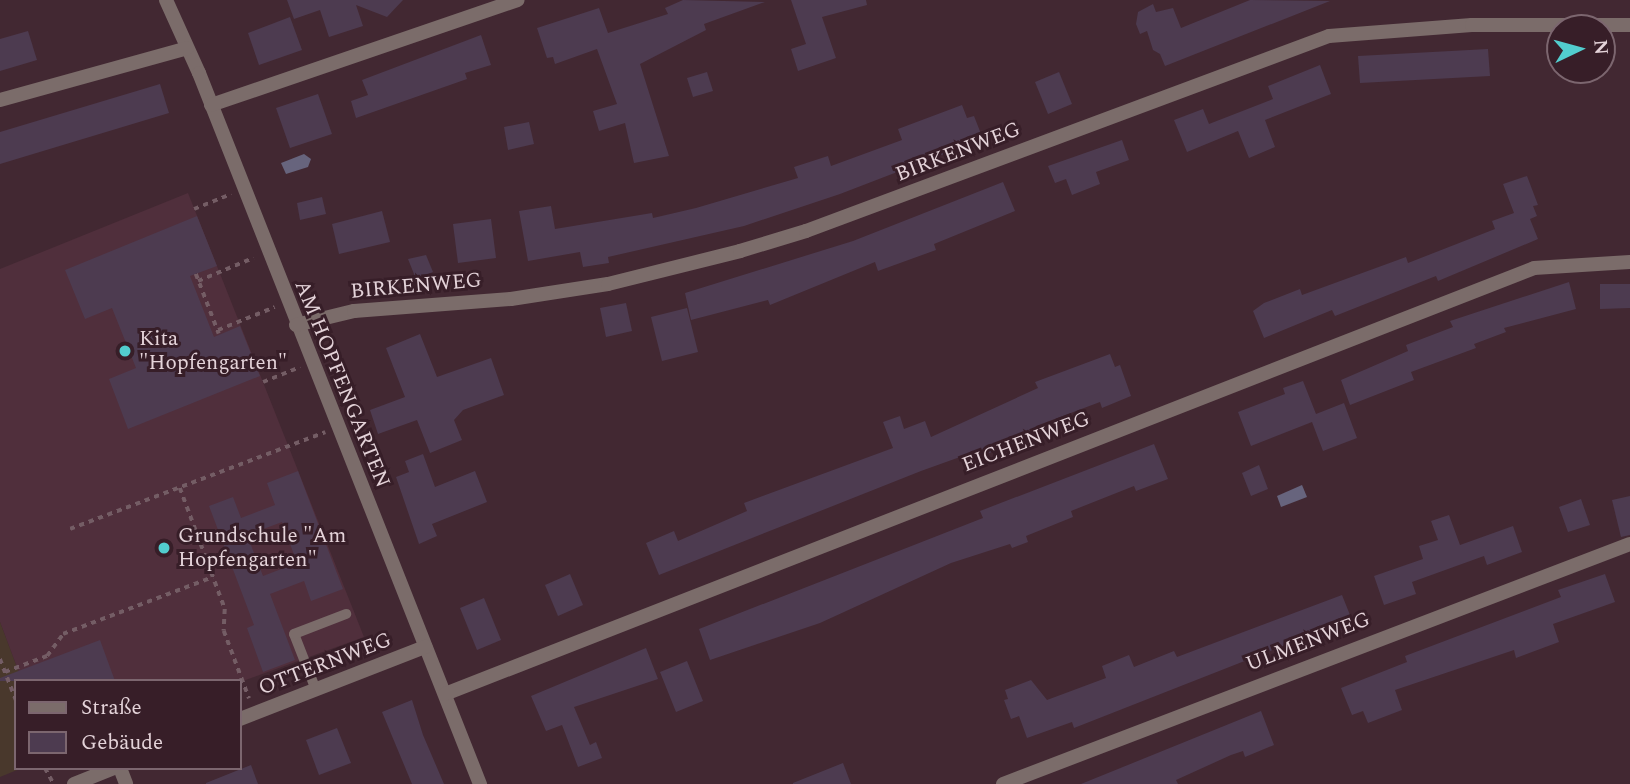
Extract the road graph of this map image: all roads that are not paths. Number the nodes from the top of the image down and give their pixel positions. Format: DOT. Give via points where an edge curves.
graph roads {
  1 [pos="166,0"];
  2 [pos="518,0"];
  3 [pos="1630,25"];
  4 [pos="187,48"];
  5 [pos="0,100"];
  6 [pos="211,105"];
  7 [pos="1630,262"];
  8 [pos="296,325"];
  9 [pos="1630,544"];
  10 [pos="346,614"];
  11 [pos="425,647"];
  12 [pos="316,690"];
  13 [pos="444,694"];
  14 [pos="242,718"];
  15 [pos="112,770"];
  16 [pos="74,784"];
  17 [pos="480,784"];
  18 [pos="1003,784"];
  1 -- 4 [label="street, AM HOPFENGARTEN"];
  2 -- 6 [label="street"];
  3 -- 8 [label="street, BIRKENWEG" via="1472,25 1329,36 806,232 740,251 608,284 511,299 354,311"];
  4 -- 5 [label="street"];
  4 -- 6 [label="street, AM HOPFENGARTEN"];
  6 -- 8 [label="street, AM HOPFENGARTEN"];
  7 -- 13 [label="street, EICHENWEG" via="1534,268"];
  8 -- 11 [label="street, AM HOPFENGARTEN"];
  9 -- 18 [label="street, ULMENWEG"];
  10 -- 12 [label="lane" via="295,634"];
  11 -- 12 [label="street, OTTERNWEG"];
  11 -- 13 [label="street, AM HOPFENGARTEN"];
  12 -- 14 [label="street, OTTERNWEG"];
  13 -- 17 [label="street, AM HOPFENGARTEN"];
  15 -- 16 [label="street"];
}
